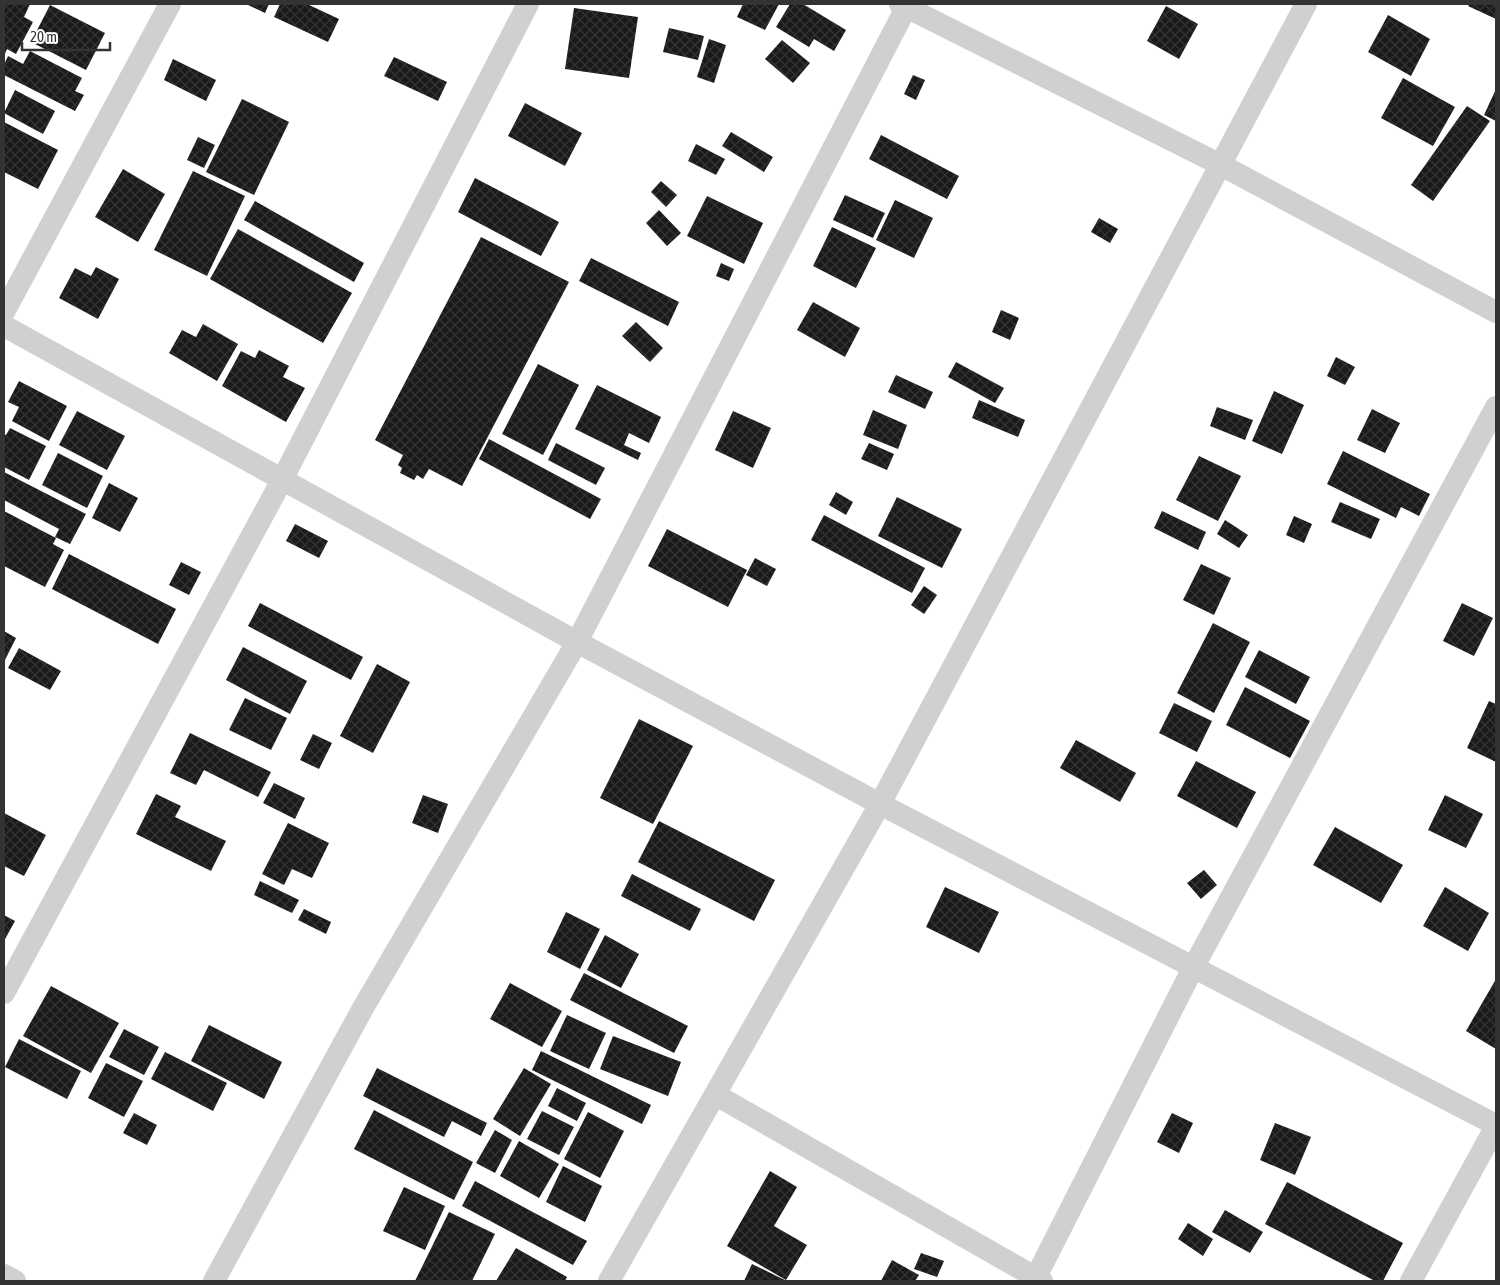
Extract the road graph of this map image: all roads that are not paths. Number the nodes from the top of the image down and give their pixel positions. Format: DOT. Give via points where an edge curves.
graph roads {
  1 [pos="170,4"];
  2 [pos="528,4"];
  3 [pos="1306,4"];
  4 [pos="905,5"];
  5 [pos="1222,165"];
  6 [pos="4,312"];
  7 [pos="1496,312"];
  8 [pos="4,326"];
  9 [pos="1496,407"];
  10 [pos="282,480"];
  11 [pos="576,642"];
  12 [pos="880,804"];
  13 [pos="1193,968"];
  14 [pos="4,993"];
  15 [pos="716,1095"];
  16 [pos="1496,1126"];
  17 [pos="4,1274"];
  18 [pos="1039,1279"];
  19 [pos="16,1281"];
  20 [pos="214,1281"];
  21 [pos="609,1281"];
  22 [pos="1410,1281"];
  1 -- 6 [label="street"];
  2 -- 10 [label="street"];
  3 -- 5 [label="street"];
  4 -- 5 [label="street"];
  4 -- 11 [label="street"];
  5 -- 7 [label="street"];
  5 -- 12 [label="street"];
  8 -- 10 [label="street"];
  9 -- 13 [label="street"];
  10 -- 11 [label="street"];
  10 -- 14 [label="street"];
  11 -- 12 [label="street"];
  11 -- 20 [label="street" via="363,1008"];
  12 -- 13 [label="street"];
  12 -- 15 [label="street"];
  13 -- 16 [label="street"];
  13 -- 18 [label="street"];
  15 -- 18 [label="street"];
  15 -- 21 [label="street"];
  16 -- 22 [label="street"];
  17 -- 19 [label="street"];
}
